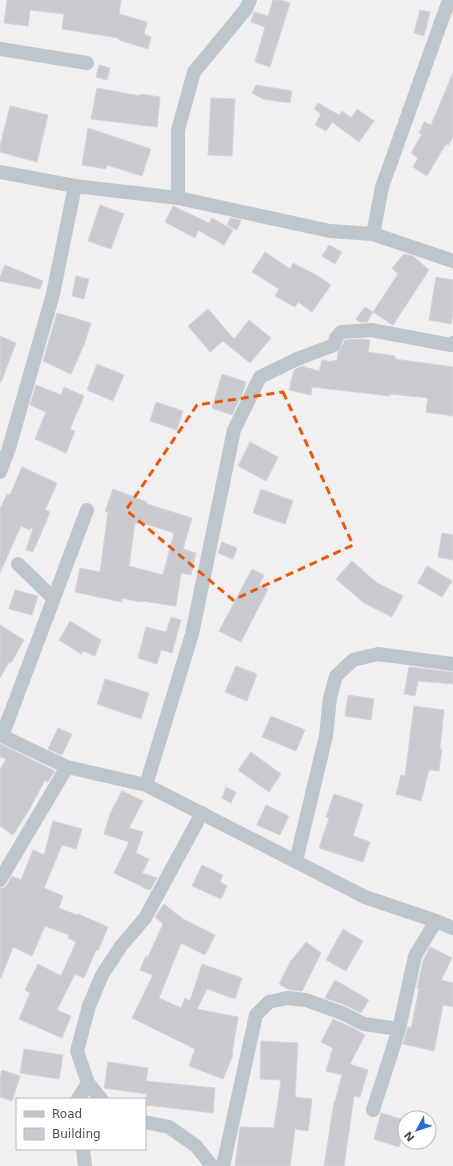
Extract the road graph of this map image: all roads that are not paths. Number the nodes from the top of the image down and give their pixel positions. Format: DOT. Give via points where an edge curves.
graph roads {
  1 [pos="250,0"];
  2 [pos="449,0"];
  3 [pos="0,49"];
  4 [pos="87,63"];
  5 [pos="0,172"];
  6 [pos="75,186"];
  7 [pos="178,198"];
  8 [pos="373,234"];
  9 [pos="453,261"];
  10 [pos="453,343"];
  11 [pos="5,446"];
  12 [pos="0,472"];
  13 [pos="87,510"];
  14 [pos="18,564"];
  15 [pos="53,598"];
  16 [pos="453,664"];
  17 [pos="1,736"];
  18 [pos="67,767"];
  19 [pos="146,785"];
  20 [pos="202,813"];
  21 [pos="296,861"];
  22 [pos="0,880"];
  23 [pos="436,921"];
  24 [pos="453,928"];
  25 [pos="399,1029"];
  26 [pos="88,1083"];
  27 [pos="79,1098"];
  28 [pos="100,1098"];
  29 [pos="373,1110"];
  30 [pos="146,1122"];
  31 [pos="83,1150"];
  32 [pos="85,1166"];
  33 [pos="212,1166"];
  34 [pos="223,1166"];
  1 -- 7 [label="street" via="246,9 194,72 178,130"];
  2 -- 8 [label="street" via="384,181"];
  3 -- 4 [label="street"];
  5 -- 6 [label="street"];
  6 -- 7 [label="street"];
  6 -- 11 [label="street" via="53,294"];
  7 -- 8 [label="street" via="330,231"];
  8 -- 9 [label="street"];
  10 -- 19 [label="street" via="450,345 371,330 341,332 334,345 260,377 234,430 192,634"];
  11 -- 12 [label="street"];
  13 -- 15 [label="street"];
  14 -- 15 [label="street"];
  15 -- 17 [label="street"];
  16 -- 21 [label="street" via="378,654 353,660 336,676 330,698 326,736"];
  17 -- 18 [label="street"];
  18 -- 19 [label="street"];
  18 -- 22 [label="street"];
  19 -- 20 [label="street"];
  20 -- 21 [label="street"];
  20 -- 26 [label="street" via="145,918 121,946 102,975 89,1006 77,1051"];
  21 -- 23 [label="street" via="365,897"];
  23 -- 24 [label="street"];
  23 -- 25 [label="street" via="415,956"];
  25 -- 29 [label="street"];
  25 -- 34 [label="street" via="364,1024 306,1000 287,998 269,1002 256,1015"];
  26 -- 27 [label="street"];
  26 -- 28 [label="street"];
  30 -- 33 [label="street" via="169,1127 196,1146"];
  31 -- 32 [label="street"];
}
